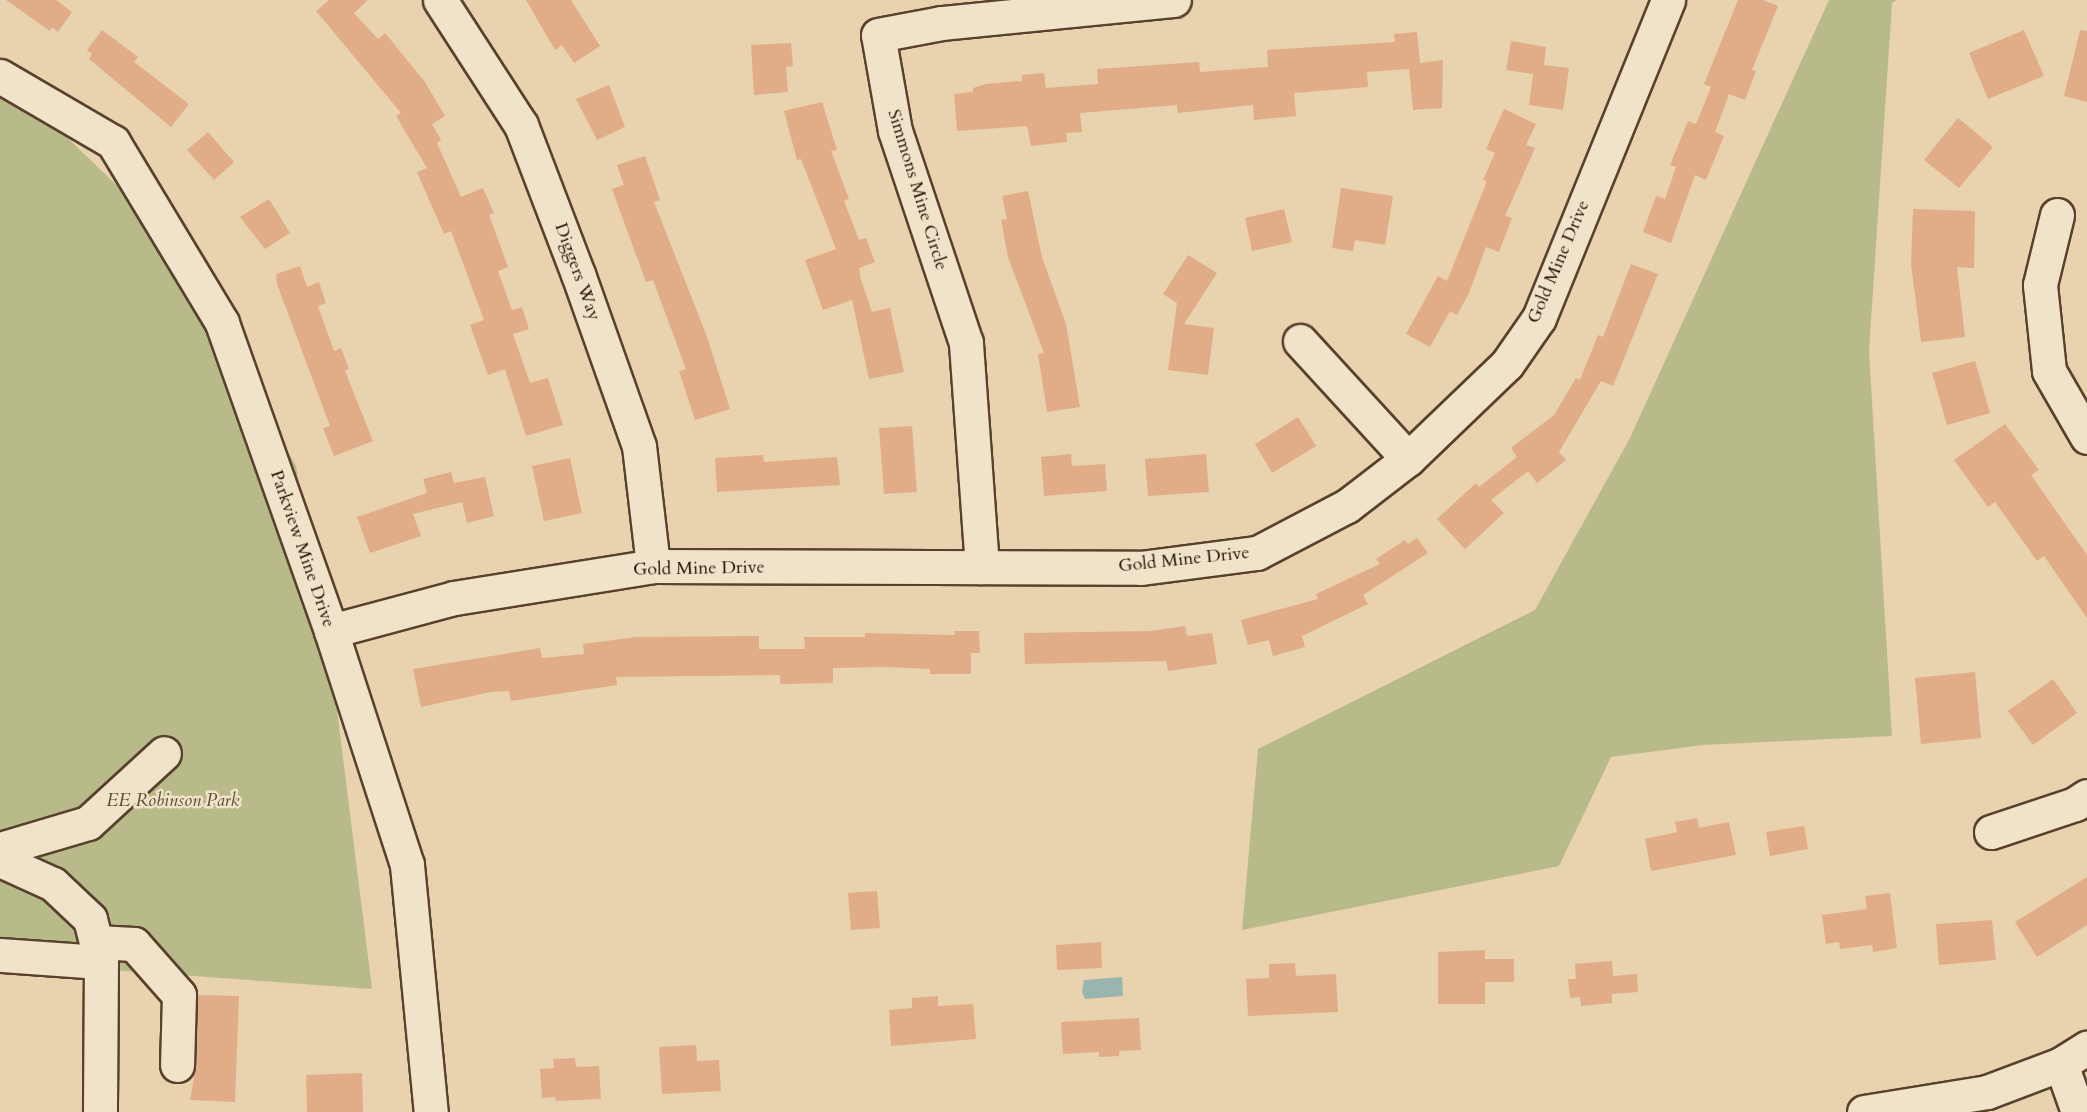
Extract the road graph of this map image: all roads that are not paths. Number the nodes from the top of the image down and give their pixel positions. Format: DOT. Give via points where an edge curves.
graph roads {
  1 [pos="440,0"];
  2 [pos="1174,0"];
  3 [pos="1665,1"];
  4 [pos="0,76"];
  5 [pos="2057,215"];
  6 [pos="1300,340"];
  7 [pos="2087,437"];
  8 [pos="1408,459"];
  9 [pos="653,566"];
  10 [pos="982,567"];
  11 [pos="332,631"];
  12 [pos="164,753"];
  13 [pos="2087,796"];
  14 [pos="1991,832"];
  15 [pos="0,849"];
  16 [pos="0,860"];
  17 [pos="99,952"];
  18 [pos="0,955"];
  19 [pos="2074,1056"];
  20 [pos="177,1065"];
  21 [pos="100,1112"];
  22 [pos="431,1112"];
  23 [pos="1864,1112"];
  24 [pos="2078,1112"];
  1 -- 9 [label="street, Diggers Way" via="521,125 578,274 639,446"];
  2 -- 10 [label="street, Simmons Mine Circle" via="942,23 878,35 895,131 966,343"];
  3 -- 8 [label="street, Gold Mine Drive" via="1539,318 1507,364"];
  4 -- 11 [label="street, Parkview Mine Drive" via="113,142 222,323"];
  5 -- 7 [label="street" via="2040,285 2049,371"];
  6 -- 8 [label="street"];
  8 -- 10 [label="street, Gold Mine Drive" via="1347,506 1257,553 1141,568"];
  9 -- 10 [label="street, Gold Mine Drive"];
  9 -- 11 [label="street, Gold Mine Drive" via="454,598"];
  11 -- 22 [label="street, Parkview Mine Drive" via="406,865"];
  12 -- 15 [label="street" via="88,823"];
  13 -- 14 [label="street" via="2075,804"];
  16 -- 17 [label="street" via="53,884 90,919"];
  17 -- 18 [label="street"];
  17 -- 20 [label="street" via="134,944 179,996"];
  17 -- 21 [label="street"];
  19 -- 23 [label="street" via="1987,1092"];
  19 -- 24 [label="street"];
}
